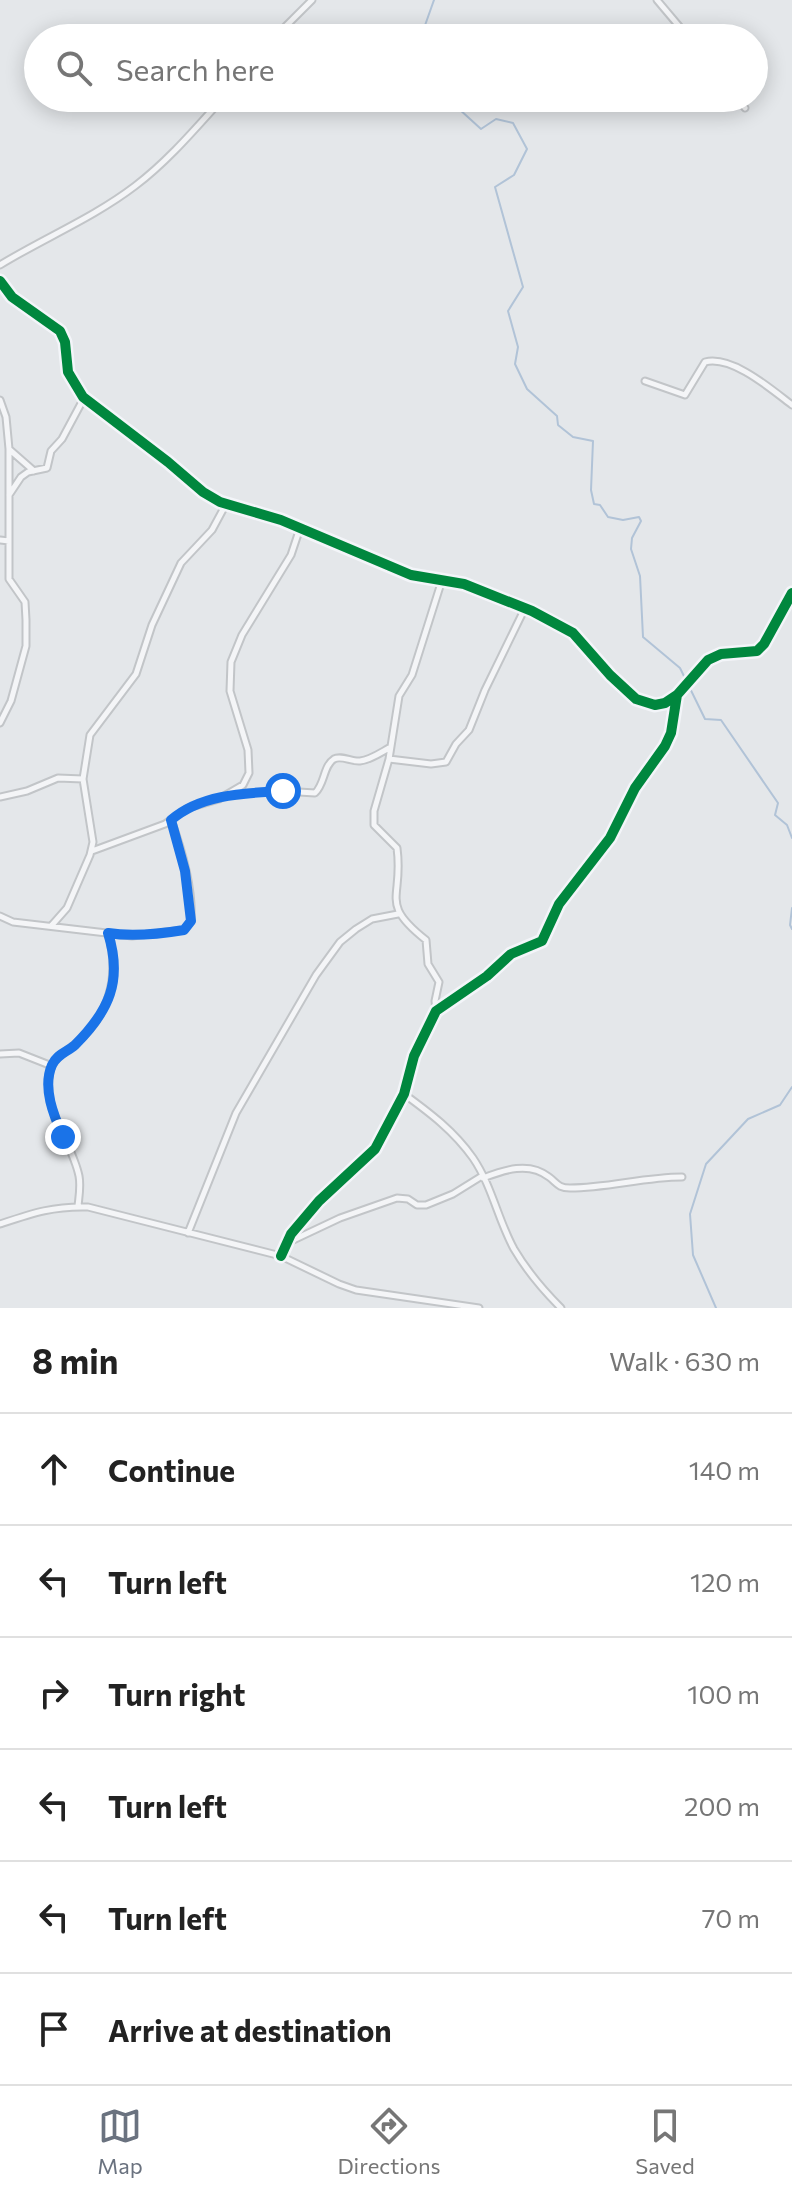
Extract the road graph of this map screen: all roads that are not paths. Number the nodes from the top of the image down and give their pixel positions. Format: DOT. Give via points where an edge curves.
graph roads {
  1 [pos="312,0"];
  2 [pos="657,0"];
  3 [pos="288,24"];
  4 [pos="677,24"];
  5 [pos="212,112"];
  6 [pos="0,265"];
  7 [pos="0,281"];
  8 [pos="645,381"];
  9 [pos="84,398"];
  10 [pos="0,400"];
  11 [pos="792,405"];
  12 [pos="9,449"];
  13 [pos="34,471"];
  14 [pos="9,495"];
  15 [pos="226,504"];
  16 [pos="300,528"];
  17 [pos="0,540"];
  18 [pos="9,541"];
  19 [pos="442,580"];
  20 [pos="792,593"];
  21 [pos="525,608"];
  22 [pos="677,695"];
  23 [pos="0,723"];
  24 [pos="390,748"];
  25 [pos="389,759"];
  26 [pos="83,779"];
  27 [pos="227,795"];
  28 [pos="0,797"];
  29 [pos="171,820"];
  30 [pos="91,851"];
  31 [pos="398,914"];
  32 [pos="0,916"];
  33 [pos="52,925"];
  34 [pos="108,933"];
  35 [pos="436,1011"];
  36 [pos="0,1054"];
  37 [pos="52,1066"];
  38 [pos="404,1094"];
  39 [pos="483,1177"];
  40 [pos="682,1177"];
  41 [pos="78,1206"];
  42 [pos="0,1224"];
  43 [pos="188,1233"];
  44 [pos="286,1244"];
  45 [pos="281,1256"];
  46 [pos="479,1308"];
  47 [pos="561,1308"];
  1 -- 3 [label="street"];
  2 -- 4 [label="street"];
  5 -- 6 [label="street" via="135,186"];
  7 -- 9 [label="street" via="12,297 60,331 68,372"];
  8 -- 11 [label="street" via="685,395 705,362 713,360 731,365"];
  9 -- 13 [label="street" via="51,451 47,468"];
  9 -- 15 [label="street" via="203,492"];
  10 -- 12 [label="street"];
  12 -- 13 [label="street"];
  12 -- 14 [label="street"];
  13 -- 14 [label="street" via="21,477"];
  14 -- 18 [label="street"];
  15 -- 16 [label="street"];
  15 -- 26 [label="street" via="212,530 181,563 136,674 90,735"];
  16 -- 19 [label="street" via="411,575"];
  16 -- 27 [label="street" via="291,555 231,662 230,691 248,750 249,773 243,785"];
  17 -- 18 [label="street"];
  18 -- 23 [label="street" via="9,579 25,602 26,646"];
  19 -- 21 [label="street"];
  19 -- 24 [label="street" via="412,675 399,696"];
  20 -- 22 [label="street" via="757,651 708,660"];
  21 -- 22 [label="street" via="573,633 636,699 655,705"];
  21 -- 25 [label="street" via="469,730 446,762"];
  22 -- 35 [label="street" via="665,746 635,788 610,838 559,904 542,941 511,954"];
  24 -- 25 [label="street"];
  24 -- 27 [label="street" via="364,761 333,760 315,793"];
  25 -- 31 [label="street" via="374,825 397,848"];
  26 -- 28 [label="street" via="58,778"];
  26 -- 30 [label="street"];
  27 -- 29 [label="street" via="188,808"];
  29 -- 30 [label="street"];
  29 -- 34 [label="street" via="185,871 188,926 132,936"];
  30 -- 33 [label="street" via="75,893"];
  31 -- 35 [label="street" via="428,946 428,964 439,982"];
  31 -- 43 [label="street" via="372,919 356,929 316,975 236,1113"];
  32 -- 33 [label="street"];
  33 -- 34 [label="street"];
  34 -- 37 [label="street" via="114,961 108,1004"];
  35 -- 38 [label="street" via="414,1056"];
  36 -- 37 [label="street" via="19,1053"];
  37 -- 41 [label="street" via="49,1091 80,1179"];
  38 -- 39 [label="street" via="439,1119"];
  38 -- 44 [label="street" via="375,1149 319,1201"];
  39 -- 40 [label="street" via="530,1168 566,1188"];
  39 -- 44 [label="street" via="426,1205 397,1198"];
  39 -- 47 [label="street" via="513,1247"];
  41 -- 42 [label="street" via="34,1211"];
  41 -- 43 [label="street"];
  43 -- 45 [label="street"];
  44 -- 45 [label="street"];
  45 -- 46 [label="street" via="356,1290"];
}
